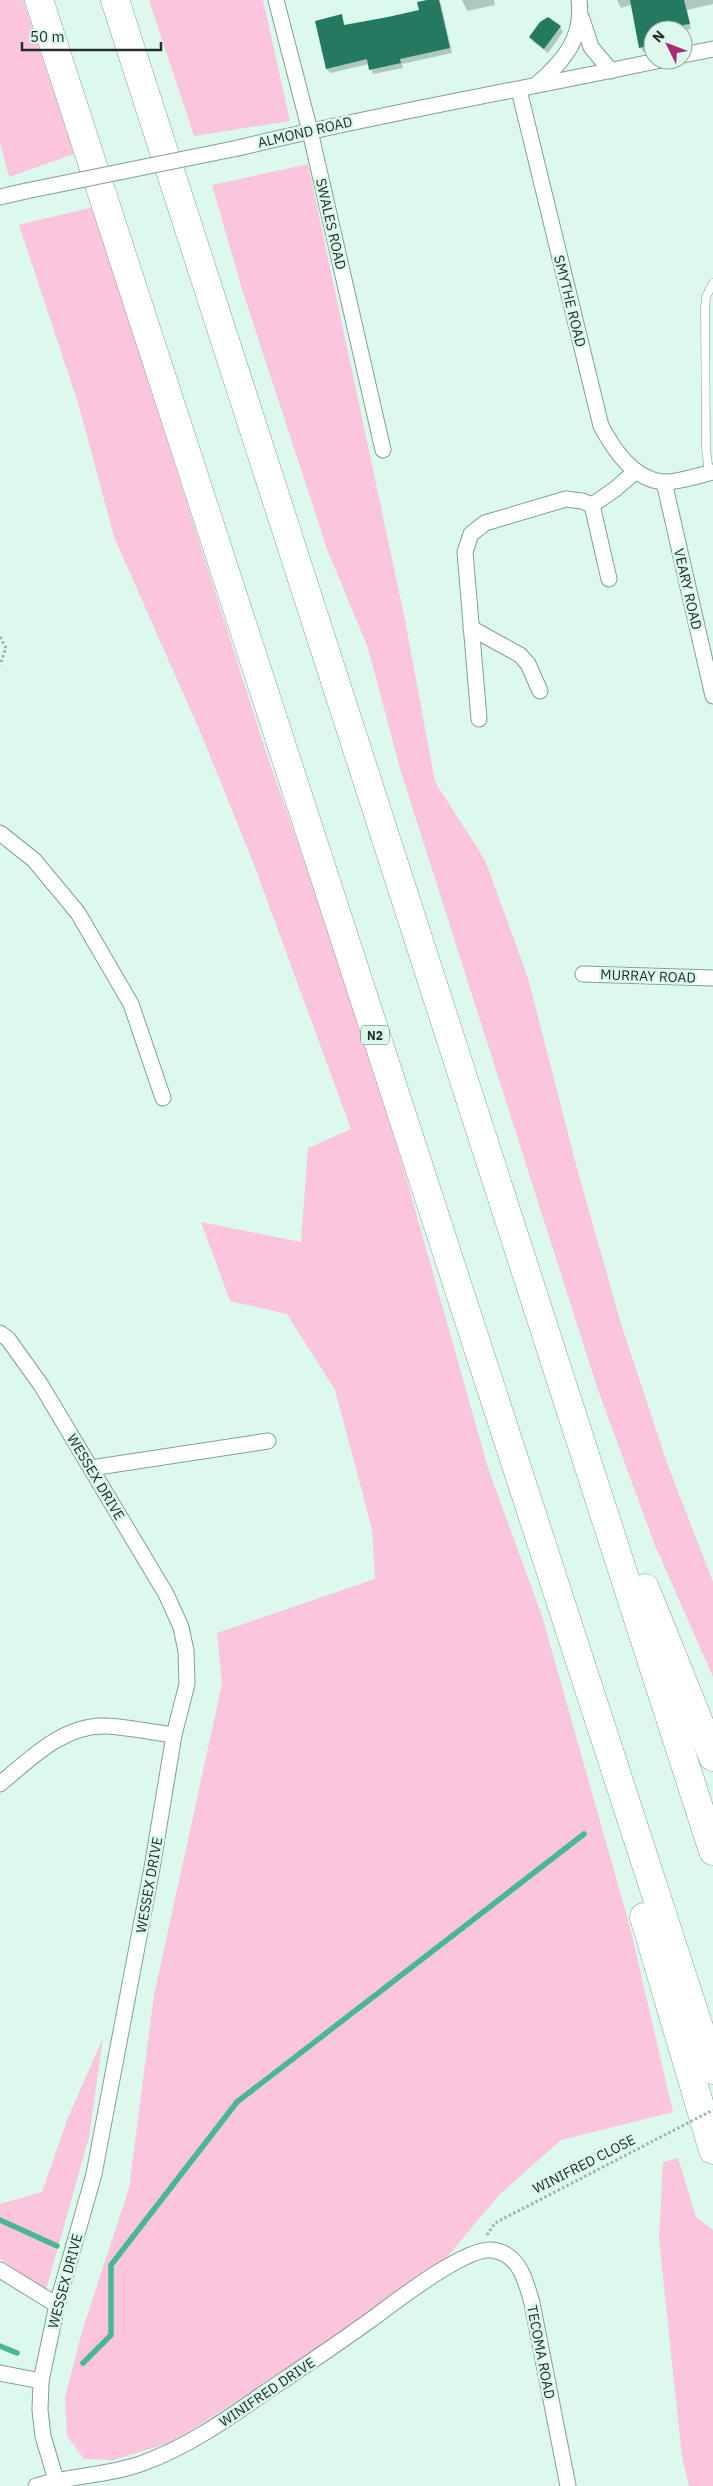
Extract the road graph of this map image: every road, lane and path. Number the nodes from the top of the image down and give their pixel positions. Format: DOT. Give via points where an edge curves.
graph roads {
  1 [pos="39,0"];
  2 [pos="115,0"];
  3 [pos="276,0"];
  4 [pos="580,6"];
  5 [pos="713,49"];
  6 [pos="693,53"];
  7 [pos="643,64"];
  8 [pos="611,71"];
  9 [pos="526,88"];
  10 [pos="310,131"];
  11 [pos="0,196"];
  12 [pos="713,283"];
  13 [pos="383,450"];
  14 [pos="636,471"];
  15 [pos="711,472"];
  16 [pos="664,482"];
  17 [pos="592,505"];
  18 [pos="609,579"];
  19 [pos="471,628"];
  20 [pos="0,637"];
  21 [pos="0,665"];
  22 [pos="540,691"];
  23 [pos="713,696"];
  24 [pos="479,719"];
  25 [pos="0,833"];
  26 [pos="583,974"];
  27 [pos="713,978"];
  28 [pos="163,1098"];
  29 [pos="3,1333"];
  30 [pos="572,1418"];
  31 [pos="268,1441"];
  32 [pos="91,1468"];
  33 [pos="520,1481"];
  34 [pos="174,1735"];
  35 [pos="713,1757"];
  36 [pos="0,1784"];
  37 [pos="713,1851"];
  38 [pos="713,2070"];
  39 [pos="713,2110"];
  40 [pos="713,2150"];
  41 [pos="477,2251"];
  42 [pos="0,2270"];
  43 [pos="57,2305"];
  44 [pos="0,2373"];
  45 [pos="41,2382"];
  46 [pos="56,2480"];
  47 [pos="86,2481"];
  48 [pos="36,2486"];
  49 [pos="568,2486"];
  1 -- 33 [label="highway, N2"];
  2 -- 30 [label="highway"];
  3 -- 10 [label="street, SWALES ROAD"];
  4 -- 8 [label="street" via="591,47"];
  4 -- 9 [label="street" via="578,32 570,51 554,69"];
  5 -- 6 [label="street"];
  7 -- 8 [label="street, ALMOND ROAD"];
  8 -- 9 [label="street, ALMOND ROAD"];
  9 -- 10 [label="street, ALMOND ROAD"];
  9 -- 14 [label="street, SMYTHE ROAD" via="601,426 612,446"];
  10 -- 11 [label="street, ALMOND ROAD, bridge"];
  10 -- 13 [label="street, SWALES ROAD"];
  12 -- 15 [label="lane" via="706,297 706,448"];
  14 -- 16 [label="street, SMYTHE ROAD"];
  14 -- 17 [label="street"];
  15 -- 16 [label="street"];
  16 -- 23 [label="street, VEARY ROAD"];
  17 -- 18 [label="street"];
  17 -- 19 [label="street" via="566,499 485,523 470,534 465,552"];
  19 -- 22 [label="street" via="520,655 528,664"];
  19 -- 24 [label="street"];
  20 -- 21 [label="path" via="6,648"];
  25 -- 28 [label="street" via="34,860 78,914 131,1004"];
  26 -- 27 [label="street, MURRAY ROAD"];
  29 -- 32 [label="street, WESSEX DRIVE" via="41,1386"];
  30 -- 35 [label="highway" via="596,1458"];
  30 -- 37 [label="highway"];
  31 -- 32 [label="street"];
  32 -- 34 [label="street, WESSEX DRIVE" via="166,1594 181,1627 187,1684"];
  33 -- 38 [label="highway, N2"];
  33 -- 40 [label="highway" via="530,1541"];
  34 -- 36 [label="street" via="104,1726 84,1728 38,1752"];
  34 -- 43 [label="street, WESSEX DRIVE" via="96,2165"];
  39 -- 41 [label="path, WINIFRED CLOSE, bridge" via="495,2223"];
  41 -- 47 [label="street, WINIFRED DRIVE" via="421,2284 180,2448"];
  41 -- 49 [label="street, TECOMA ROAD" via="492,2250 504,2254 524,2274"];
  42 -- 43 [label="street"];
  43 -- 45 [label="street, WESSEX DRIVE"];
  44 -- 45 [label="street"];
  45 -- 46 [label="street, WESSEX DRIVE" via="40,2410"];
  46 -- 47 [label="street, WINIFRED DRIVE"];
  46 -- 48 [label="street, WINIFRED DRIVE"];
}
